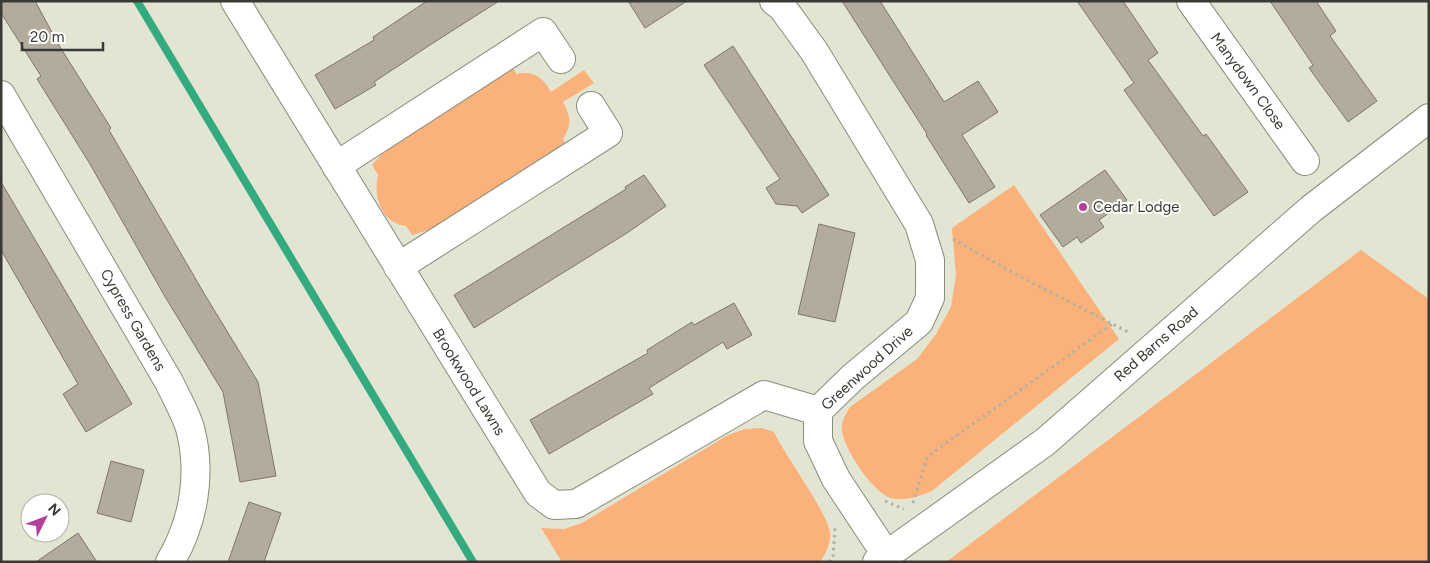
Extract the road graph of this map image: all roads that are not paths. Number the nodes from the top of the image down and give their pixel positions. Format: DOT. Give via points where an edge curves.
graph roads {
  1 [pos="235,1"];
  2 [pos="774,1"];
  3 [pos="1191,1"];
  4 [pos="562,59"];
  5 [pos="1,95"];
  6 [pos="591,106"];
  7 [pos="1429,118"];
  8 [pos="1306,161"];
  9 [pos="336,166"];
  10 [pos="398,267"];
  11 [pos="818,411"];
  12 [pos="888,555"];
  13 [pos="170,562"];
  1 -- 9 [label="street, Brookwood Lawns"];
  2 -- 11 [label="street, Greenwood Drive" via="814,51 918,224 930,260 930,298 919,322"];
  3 -- 8 [label="street, Manydown Close"];
  4 -- 9 [label="street" via="543,32"];
  5 -- 13 [label="street, Cypress Gardens" via="169,382 190,427 196,469 193,504 182,543"];
  6 -- 10 [label="street" via="608,133"];
  7 -- 12 [label="street, Red Barns Road" via="1311,209 1045,442"];
  9 -- 10 [label="street, Brookwood Lawns"];
  10 -- 11 [label="street, Brookwood Lawns" via="538,494 554,505 576,504 764,396"];
  11 -- 12 [label="street, Greenwood Drive" via="818,441 836,479"];
}
